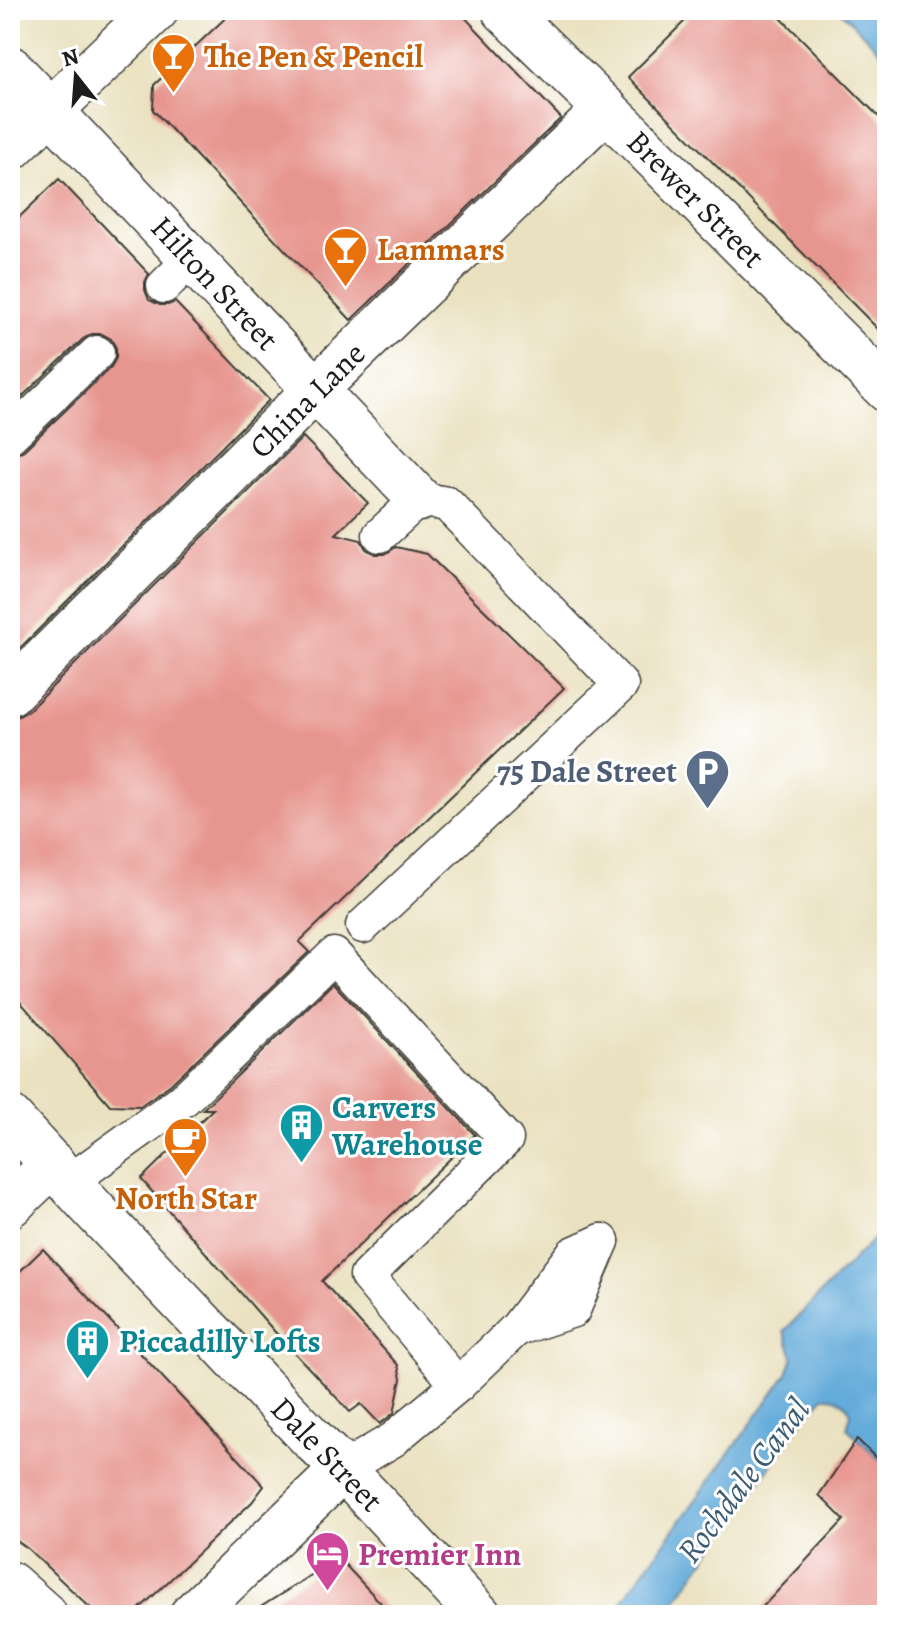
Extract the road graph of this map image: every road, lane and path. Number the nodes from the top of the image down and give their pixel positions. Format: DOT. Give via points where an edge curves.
graph roads {
  1 [pos="156,10"];
  2 [pos="504,10"];
  3 [pos="10,68"];
  4 [pos="606,109"];
  5 [pos="51,110"];
  6 [pos="10,149"];
  7 [pos="97,353"];
  8 [pos="316,389"];
  9 [pos="887,390"];
  10 [pos="10,436"];
  11 [pos="419,499"];
  12 [pos="380,535"];
  13 [pos="10,693"];
  14 [pos="363,926"];
  15 [pos="10,1118"];
  16 [pos="61,1173"];
  17 [pos="10,1205"];
  18 [pos="516,1329"];
  19 [pos="458,1385"];
  20 [pos="343,1469"];
  21 [pos="10,1584"];
  22 [pos="45,1615"];
  23 [pos="192,1615"];
  24 [pos="479,1615"];
  1 -- 5 [label="street"];
  2 -- 4 [label="street, Brewer Street"];
  3 -- 5 [label="street, Hilton Street"];
  4 -- 8 [label="street, China Lane"];
  4 -- 9 [label="street, Brewer Street"];
  5 -- 6 [label="street"];
  5 -- 8 [label="street, Hilton Street" via="178,272"];
  7 -- 10 [label="lane"];
  8 -- 11 [label="street, Hilton Street"];
  8 -- 13 [label="street, China Lane"];
  11 -- 12 [label="lane"];
  11 -- 14 [label="lane" via="447,504 621,685"];
  15 -- 16 [label="street, Dale Street"];
  16 -- 17 [label="street"];
  16 -- 19 [label="lane" via="184,1099 334,955 506,1139 367,1276"];
  16 -- 20 [label="street, Dale Street"];
  18 -- 19 [label="lane"];
  19 -- 20 [label="lane" via="396,1437"];
  20 -- 23 [label="street"];
  20 -- 24 [label="street, Dale Street"];
  21 -- 22 [label="street"];
}
